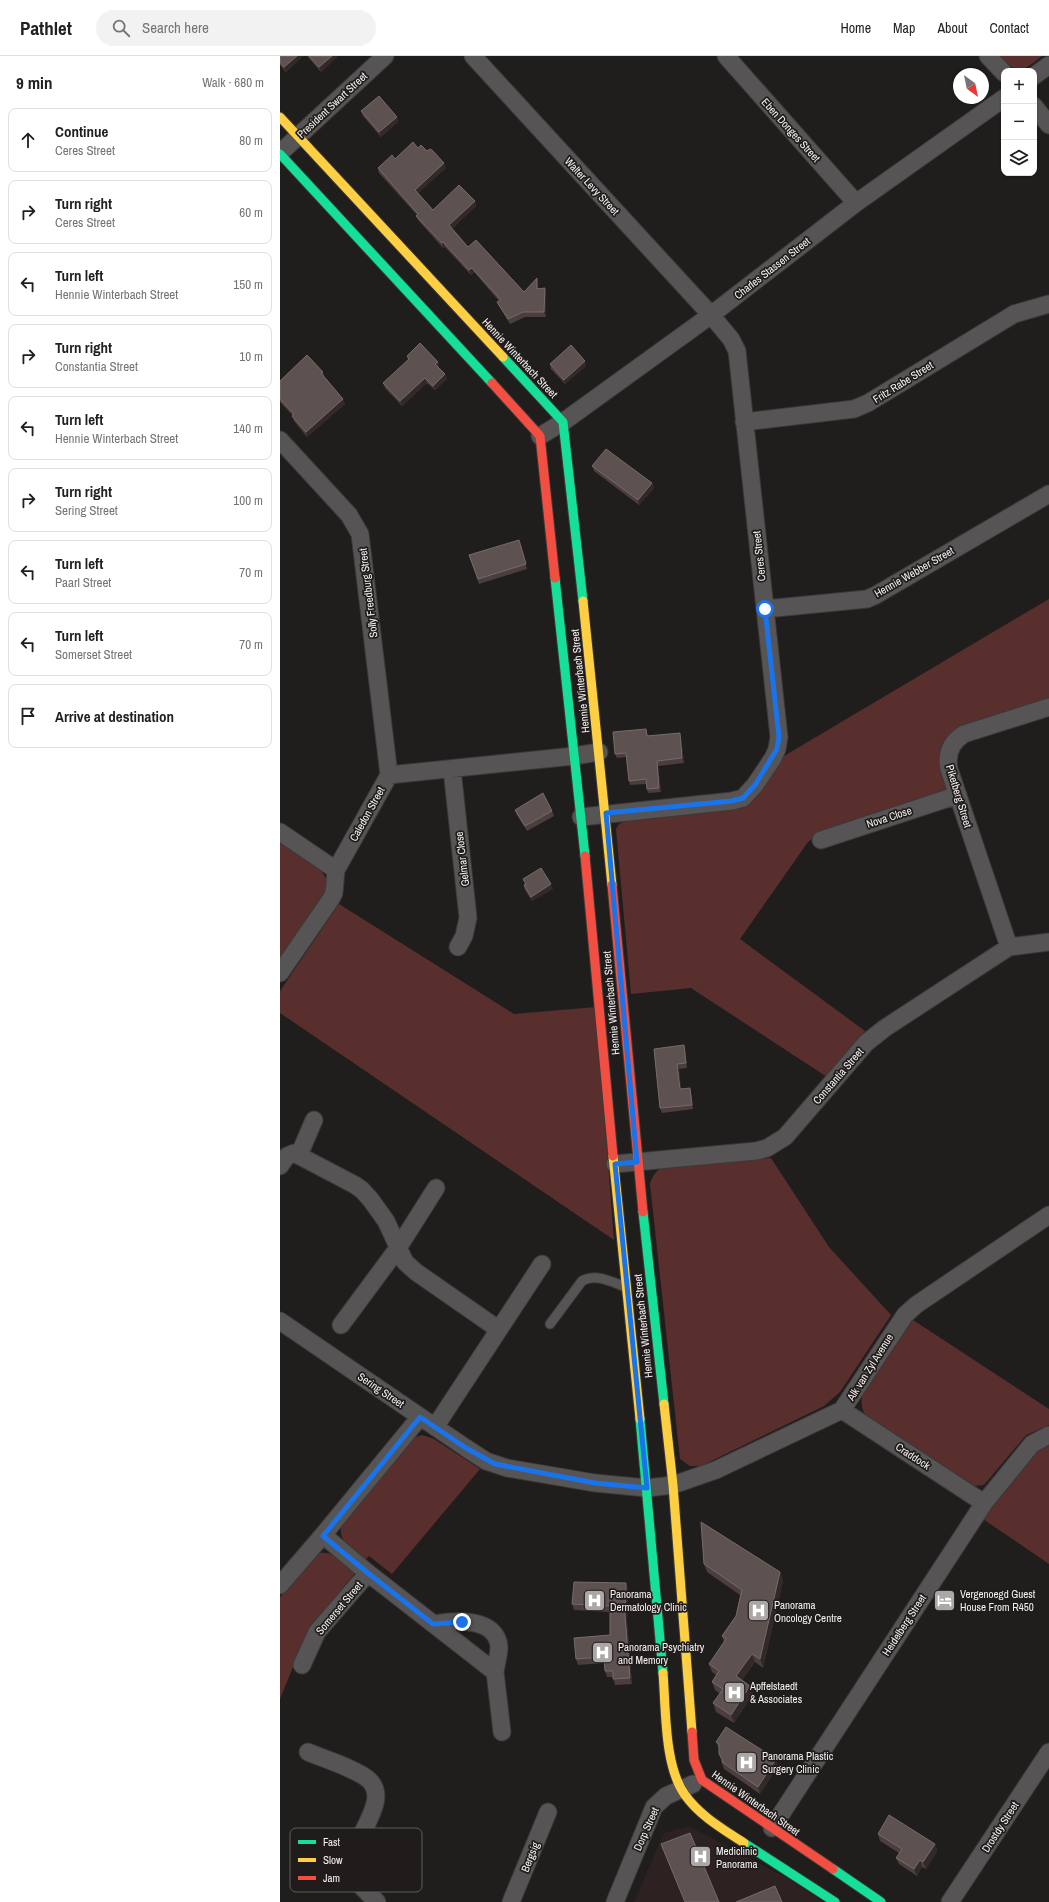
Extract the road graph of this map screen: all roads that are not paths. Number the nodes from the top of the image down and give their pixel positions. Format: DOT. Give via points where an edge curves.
graph roads {
  1 [pos="385,56"];
  2 [pos="473,56"];
  3 [pos="726,56"];
  4 [pos="988,56"];
  5 [pos="1049,65"];
  6 [pos="1001,70"];
  7 [pos="1037,74"];
  8 [pos="1001,100"];
  9 [pos="1037,110"];
  10 [pos="280,117"];
  11 [pos="1049,125"];
  12 [pos="298,137"];
  13 [pos="280,154"];
  14 [pos="856,203"];
  15 [pos="1049,304"];
  16 [pos="711,315"];
  17 [pos="563,422"];
  18 [pos="744,422"];
  19 [pos="540,436"];
  20 [pos="280,441"];
  21 [pos="1049,494"];
  22 [pos="765,609"];
  23 [pos="1049,707"];
  24 [pos="600,752"];
  25 [pos="574,756"];
  26 [pos="452,769"];
  27 [pos="389,775"];
  28 [pos="958,795"];
  29 [pos="606,813"];
  30 [pos="581,817"];
  31 [pos="280,832"];
  32 [pos="821,840"];
  33 [pos="336,870"];
  34 [pos="1049,942"];
  35 [pos="458,947"];
  36 [pos="1009,947"];
  37 [pos="280,973"];
  38 [pos="314,1120"];
  39 [pos="299,1155"];
  40 [pos="637,1162"];
  41 [pos="615,1164"];
  42 [pos="280,1166"];
  43 [pos="436,1188"];
  44 [pos="1049,1215"];
  45 [pos="398,1248"];
  46 [pos="542,1264"];
  47 [pos="626,1287"];
  48 [pos="280,1321"];
  49 [pos="550,1324"];
  50 [pos="341,1325"];
  51 [pos="498,1329"];
  52 [pos="842,1410"];
  53 [pos="420,1417"];
  54 [pos="435,1427"];
  55 [pos="1049,1435"];
  56 [pos="673,1485"];
  57 [pos="647,1488"];
  58 [pos="984,1503"];
  59 [pos="323,1536"];
  60 [pos="368,1573"];
  61 [pos="280,1585"];
  62 [pos="433,1624"];
  63 [pos="302,1665"];
  64 [pos="495,1672"];
  65 [pos="502,1732"];
  66 [pos="308,1752"];
  67 [pos="1049,1752"];
  68 [pos="702,1780"];
  69 [pos="680,1789"];
  70 [pos="548,1812"];
  71 [pos="364,1828"];
  72 [pos="772,1828"];
  73 [pos="367,1892"];
  74 [pos="878,1901"];
  75 [pos="377,1902"];
  76 [pos="511,1902"];
  77 [pos="615,1902"];
  78 [pos="835,1902"];
  79 [pos="950,1902"];
  1 -- 12 [label="street, President Swart Street"];
  2 -- 16 [label="street, Walter Levy Street"];
  3 -- 14 [label="street, Eben Donges Street"];
  4 -- 6 [label="street"];
  5 -- 7 [label="street"];
  8 -- 14 [label="street, Charles Stassen Street"];
  9 -- 11 [label="street"];
  10 -- 12 [label="street, Hennie Winterbach Street"];
  12 -- 13 [label="street, President Swart Street"];
  12 -- 17 [label="street, Hennie Winterbach Street"];
  13 -- 19 [label="street"];
  14 -- 16 [label="street, Charles Stassen Street"];
  15 -- 18 [label="street, Fritz Rabe Street" via="1014,314 854,409"];
  16 -- 17 [label="street, Charles Stassen Street"];
  16 -- 18 [label="street, Ceres Street" via="731,339 736,351"];
  17 -- 19 [label="street, Charles Stassen Street"];
  17 -- 24 [label="street, Hennie Winterbach Street"];
  18 -- 22 [label="street, Ceres Street"];
  19 -- 25 [label="street, Hennie Winterbach Street"];
  20 -- 27 [label="street, Solly Freedburg Street" via="349,515 360,534"];
  21 -- 22 [label="street, Hennie Webber Street" via="876,595"];
  22 -- 29 [label="street, Ceres Street" via="779,737 773,758 749,793 732,801"];
  23 -- 28 [label="street, Piketberg Street" via="958,738 948,757 949,769"];
  24 -- 25 [label="street, Caledon Street"];
  24 -- 29 [label="street, Hennie Winterbach Street"];
  25 -- 26 [label="street, Caledon Street"];
  25 -- 30 [label="street, Hennie Winterbach Street"];
  26 -- 27 [label="street, Caledon Street"];
  26 -- 35 [label="street, Gelmar Close" via="468,918 466,932"];
  27 -- 33 [label="street, Caledon Street"];
  28 -- 32 [label="street, Nova Close"];
  28 -- 36 [label="street, Piketberg Street"];
  29 -- 30 [label="street, Ceres Street"];
  29 -- 40 [label="street, Hennie Winterbach Street"];
  30 -- 41 [label="street, Hennie Winterbach Street"];
  31 -- 33 [label="street"];
  33 -- 37 [label="street, Caledon Street" via="331,899"];
  34 -- 36 [label="street, Constantia Street"];
  36 -- 40 [label="street, Constantia Street" via="873,1038 785,1137 768,1148"];
  38 -- 39 [label="street"];
  39 -- 42 [label="street" via="290,1154"];
  39 -- 45 [label="street" via="362,1190 386,1221"];
  40 -- 41 [label="street, Constantia Street"];
  40 -- 56 [label="street, Hennie Winterbach Street"];
  41 -- 47 [label="street, Hennie Winterbach Street"];
  43 -- 45 [label="street"];
  44 -- 52 [label="street, Alk van Zyl Avenue" via="905,1315"];
  45 -- 50 [label="street"];
  45 -- 51 [label="street" via="405,1262 416,1272"];
  46 -- 51 [label="street"];
  47 -- 49 [label="lane" via="594,1277 587,1278 582,1281"];
  47 -- 57 [label="street, Hennie Winterbach Street"];
  48 -- 53 [label="street, Sering Street"];
  51 -- 54 [label="street"];
  52 -- 56 [label="street, Alk van Zyl Avenue" via="716,1470"];
  52 -- 58 [label="street, Craddock"];
  53 -- 54 [label="street, Sering Street"];
  53 -- 59 [label="street"];
  54 -- 57 [label="street, Sering Street" via="495,1464 595,1483"];
  55 -- 58 [label="street, Heidelberg Street" via="1032,1444"];
  56 -- 57 [label="street, Alk van Zyl Avenue"];
  56 -- 68 [label="street, Hennie Winterbach Street" via="694,1760"];
  57 -- 69 [label="street, Hennie Winterbach Street" via="669,1747"];
  58 -- 72 [label="street, Heidelberg Street"];
  59 -- 60 [label="street, Somerset Street"];
  59 -- 61 [label="street"];
  60 -- 62 [label="street, Somerset Street"];
  60 -- 63 [label="street, Somerset Street" via="317,1632"];
  62 -- 64 [label="street, Somerset Street"];
  62 -- 64 [label="street" via="462,1622 489,1628 499,1647"];
  64 -- 65 [label="street"];
  66 -- 71 [label="street" via="363,1776 374,1787 375,1802"];
  67 -- 79 [label="street, Drostdy Street"];
  68 -- 69 [label="street, Dorp Street"];
  68 -- 72 [label="street, Hennie Winterbach Street"];
  69 -- 77 [label="street, Dorp Street" via="666,1796 654,1807"];
  69 -- 78 [label="street, Hennie Winterbach Street" via="693,1806 710,1820"];
  70 -- 76 [label="street, Bergsig"];
  72 -- 74 [label="street, Hennie Winterbach Street"];
  73 -- 75 [label="street"];
}
